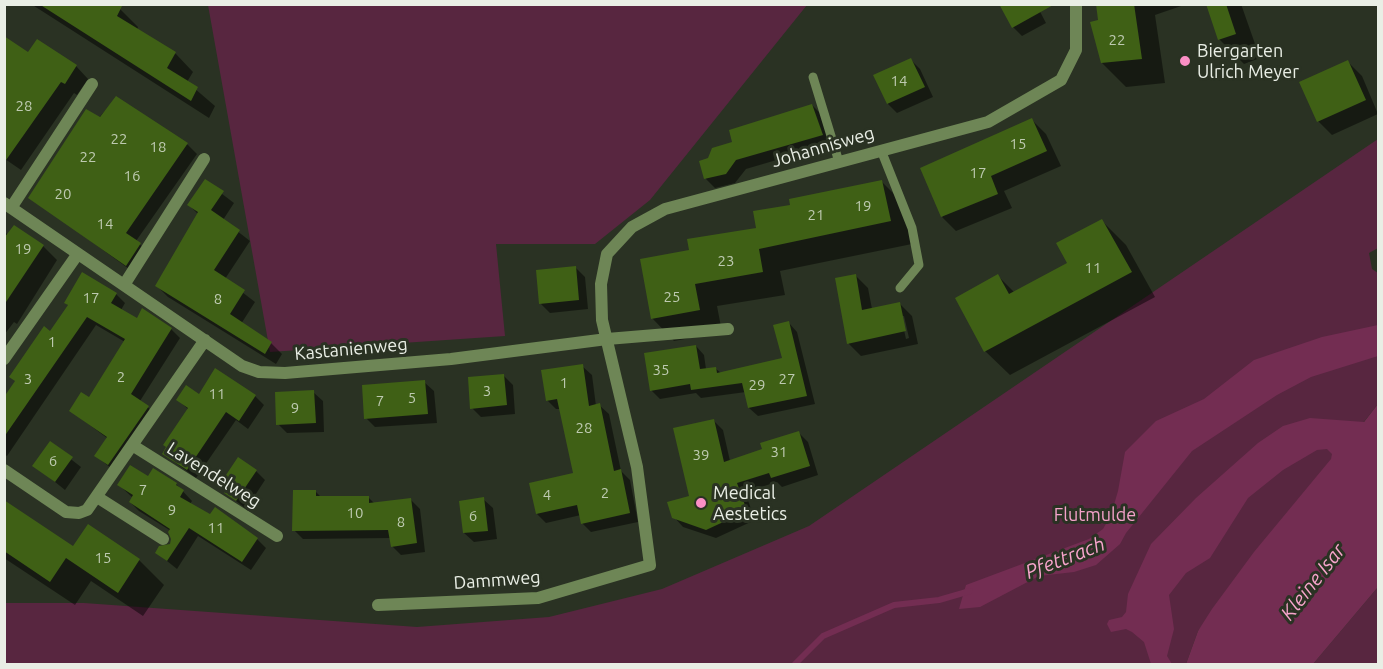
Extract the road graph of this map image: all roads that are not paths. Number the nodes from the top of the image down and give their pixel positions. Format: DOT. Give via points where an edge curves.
graph roads {
  1 [pos="1076,4"];
  2 [pos="813,76"];
  3 [pos="92,84"];
  4 [pos="881,150"];
  5 [pos="204,159"];
  6 [pos="838,162"];
  7 [pos="8,205"];
  8 [pos="77,255"];
  9 [pos="124,285"];
  10 [pos="900,288"];
  11 [pos="728,329"];
  12 [pos="607,339"];
  13 [pos="205,340"];
  14 [pos="4,359"];
  15 [pos="132,445"];
  16 [pos="4,470"];
  17 [pos="97,497"];
  18 [pos="277,536"];
  19 [pos="163,539"];
  20 [pos="650,565"];
  21 [pos="378,605"];
  1 -- 4 [label="street, Johannisweg" via="1076,50 1061,80 988,122"];
  2 -- 6 [label="lane"];
  3 -- 7 [label="street, Kastanienweg"];
  4 -- 6 [label="street, Johannisweg"];
  4 -- 10 [label="lane" via="912,228 918,265"];
  5 -- 9 [label="street"];
  6 -- 12 [label="street, Johannisweg" via="665,209 632,227 608,254 605,264 601,284"];
  7 -- 8 [label="street, Kastanienweg"];
  8 -- 9 [label="street, Kastanienweg"];
  8 -- 14 [label="street"];
  9 -- 13 [label="street, Kastanienweg"];
  11 -- 12 [label="street"];
  12 -- 13 [label="street, Kastanienweg" via="451,359 285,373 260,372 242,366"];
  12 -- 20 [label="street, Johannisweg" via="637,467"];
  13 -- 15 [label="street"];
  15 -- 17 [label="street"];
  15 -- 18 [label="street, Lavendelweg"];
  16 -- 17 [label="street" via="66,512 87,510"];
  17 -- 19 [label="street"];
  20 -- 21 [label="street, Dammweg" via="538,598"];
}
